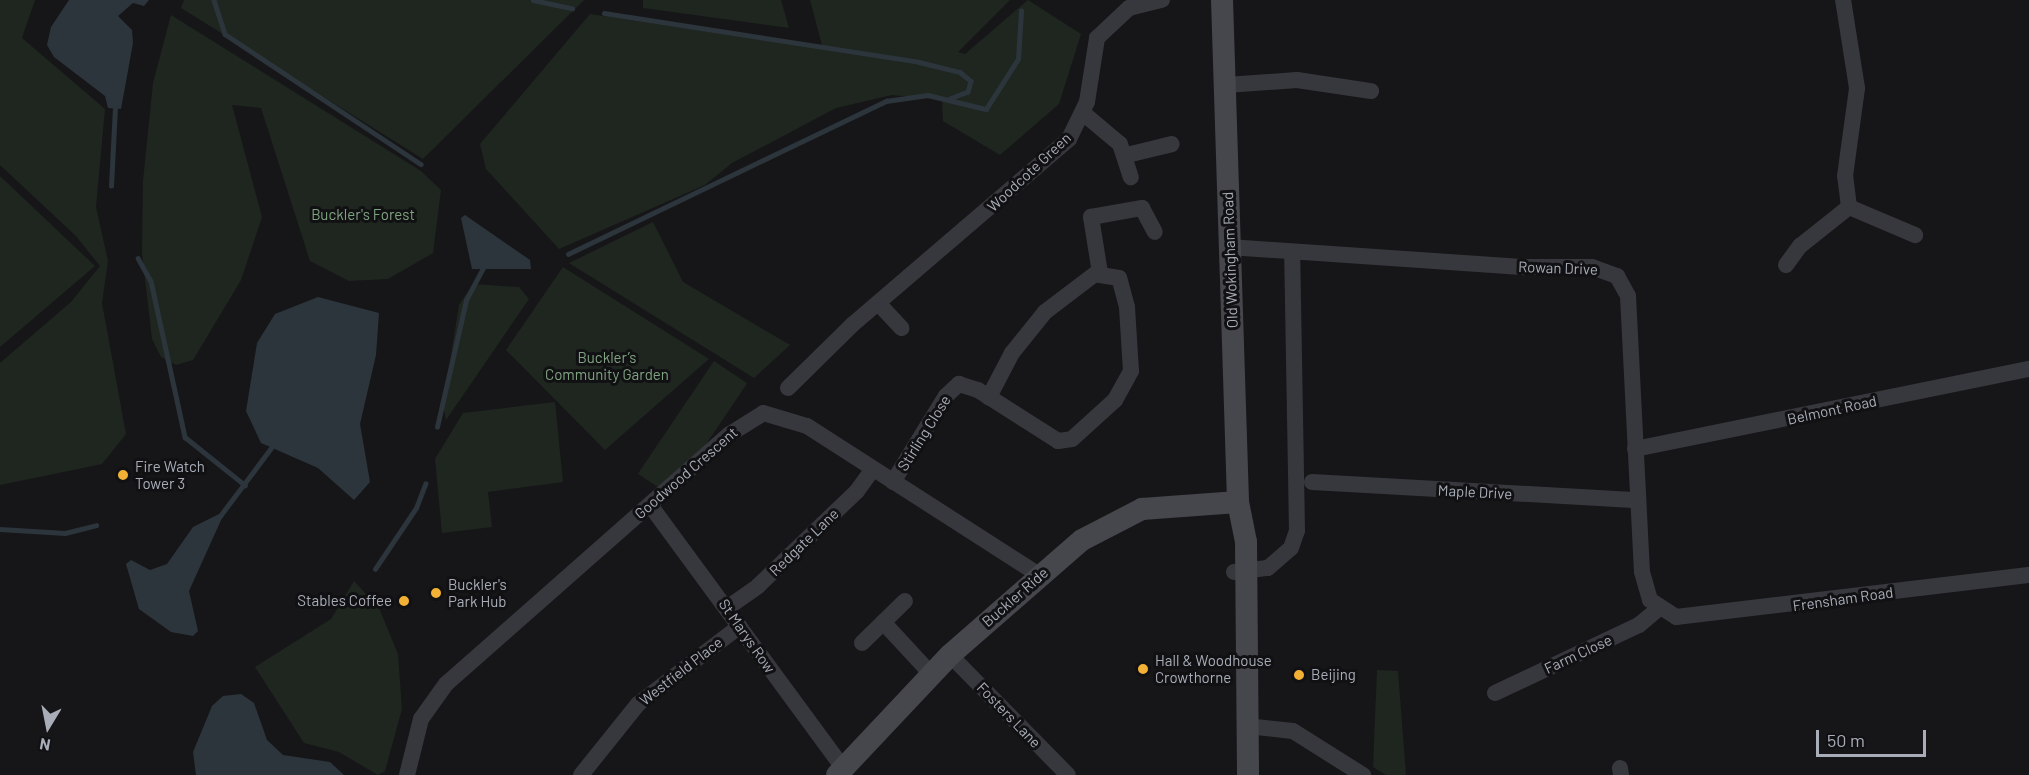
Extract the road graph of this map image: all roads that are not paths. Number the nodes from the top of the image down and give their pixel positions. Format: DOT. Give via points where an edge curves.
graph roads {
  1 [pos="1162,0"];
  2 [pos="1222,0"];
  3 [pos="1843,0"];
  4 [pos="1226,85"];
  5 [pos="1371,91"];
  6 [pos="1083,114"];
  7 [pos="1172,144"];
  8 [pos="1127,155"];
  9 [pos="1131,177"];
  10 [pos="1849,207"];
  11 [pos="1155,232"];
  12 [pos="1915,235"];
  13 [pos="1229,247"];
  14 [pos="1292,252"];
  15 [pos="1786,265"];
  16 [pos="1100,273"];
  17 [pos="879,304"];
  18 [pos="901,328"];
  19 [pos="2029,369"];
  20 [pos="788,388"];
  21 [pos="989,397"];
  22 [pos="1635,449"];
  23 [pos="873,469"];
  24 [pos="893,482"];
  25 [pos="1312,482"];
  26 [pos="1638,500"];
  27 [pos="650,505"];
  28 [pos="1239,512"];
  29 [pos="1240,572"];
  30 [pos="1040,575"];
  31 [pos="2029,575"];
  32 [pos="905,601"];
  33 [pos="727,608"];
  34 [pos="1658,609"];
  35 [pos="883,622"];
  36 [pos="740,626"];
  37 [pos="862,643"];
  38 [pos="950,655"];
  39 [pos="932,675"];
  40 [pos="1495,693"];
  41 [pos="1247,726"];
  42 [pos="839,773"];
  43 [pos="406,775"];
  44 [pos="581,775"];
  45 [pos="1068,775"];
  46 [pos="1248,775"];
  47 [pos="1363,775"];
  1 -- 6 [label="street, Woodcote Green" via="1129,8 1097,38"];
  2 -- 4 [label="street, Old Wokingham Road"];
  3 -- 10 [label="street" via="1857,88 1845,176"];
  4 -- 5 [label="street" via="1297,80"];
  4 -- 13 [label="street, Old Wokingham Road"];
  6 -- 8 [label="street"];
  6 -- 17 [label="street, Woodcote Green" via="1055,152"];
  7 -- 8 [label="street"];
  8 -- 9 [label="street"];
  10 -- 12 [label="street"];
  10 -- 15 [label="street" via="1800,246"];
  11 -- 16 [label="street" via="1142,208 1091,217"];
  13 -- 14 [label="street, Rowan Drive"];
  13 -- 28 [label="street, Old Wokingham Road"];
  14 -- 22 [label="street, Rowan Drive" via="1535,268 1592,267 1617,276 1628,296"];
  14 -- 29 [label="street" via="1297,531 1291,548 1268,568"];
  16 -- 21 [label="street" via="1031,325"];
  16 -- 21 [label="street, Stirling Close" via="1119,278 1127,306 1131,371 1115,400 1066,442 1044,436"];
  17 -- 18 [label="street"];
  17 -- 20 [label="street, Woodcote Green"];
  19 -- 22 [label="street, Belmont Road"];
  21 -- 24 [label="street, Stirling Close" via="964,384 953,387"];
  22 -- 26 [label="street, Rowan Drive"];
  23 -- 24 [label="street, Goodwood Crescent"];
  23 -- 27 [label="street, Goodwood Crescent" via="797,421 763,413 730,434"];
  23 -- 33 [label="street, Redgate Lane" via="758,586"];
  24 -- 30 [label="street, Goodwood Crescent"];
  25 -- 26 [label="street, Maple Drive"];
  26 -- 34 [label="street, Rowan Drive" via="1644,587"];
  27 -- 33 [label="street, St Marys Row"];
  27 -- 43 [label="street, Goodwood Crescent" via="446,684 421,719"];
  28 -- 29 [label="street, Old Wokingham Road" via="1233,533"];
  28 -- 30 [label="street, Buckler Ride" via="1129,514 1082,540"];
  29 -- 41 [label="street, Old Wokingham Road" via="1238,668 1245,683"];
  30 -- 38 [label="street, Buckler Ride"];
  31 -- 34 [label="street, Frensham Road" via="1692,619"];
  32 -- 35 [label="street"];
  33 -- 36 [label="street, St Marys Row"];
  34 -- 40 [label="street, Farm Close" via="1639,625"];
  35 -- 37 [label="street"];
  35 -- 39 [label="street"];
  36 -- 42 [label="street, St Marys Row"];
  36 -- 44 [label="street, Westfield Place" via="638,704"];
  38 -- 39 [label="street, Buckler Ride"];
  38 -- 45 [label="street, Fosters Lane"];
  39 -- 42 [label="street, Buckler Ride"];
  41 -- 46 [label="street, Old Wokingham Road"];
  41 -- 47 [label="street" via="1293,730"];
}
